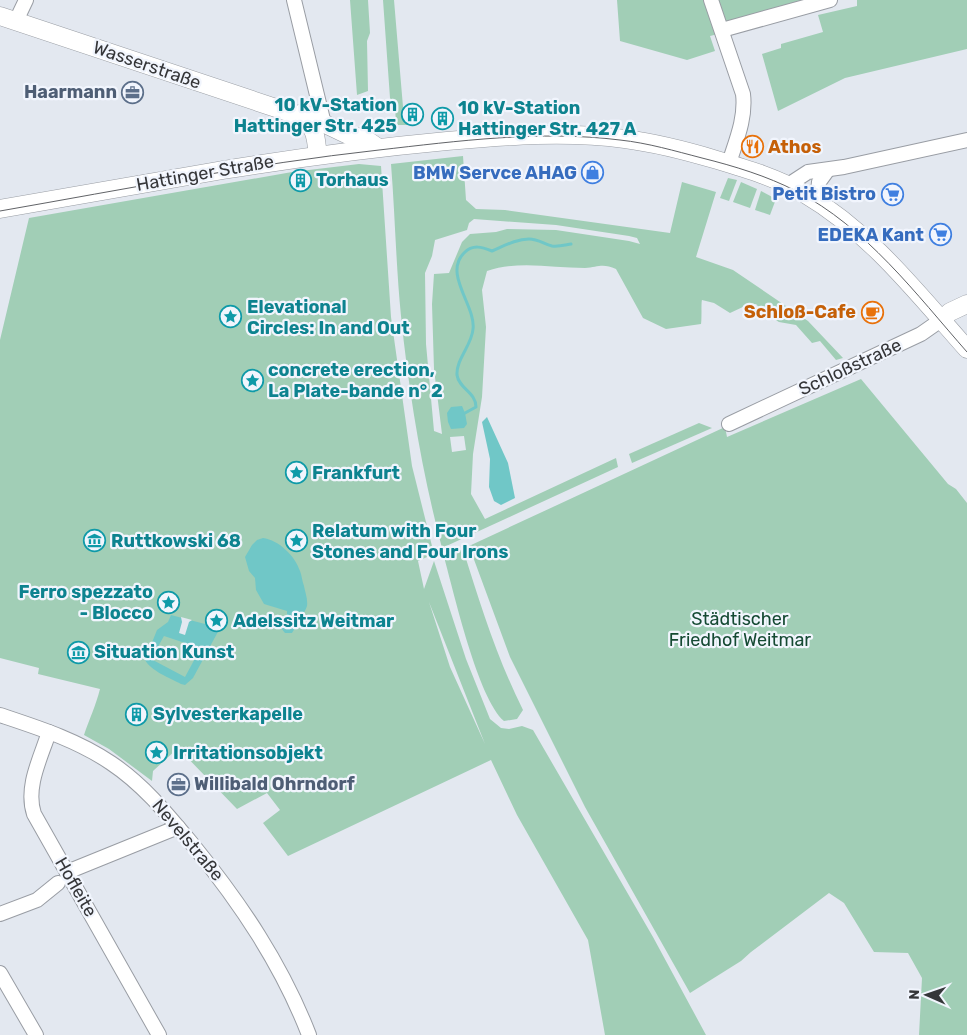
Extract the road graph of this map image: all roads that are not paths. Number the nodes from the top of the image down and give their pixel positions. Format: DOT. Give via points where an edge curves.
graph roads {
  1 [pos="26,0"];
  2 [pos="294,0"];
  3 [pos="711,0"];
  4 [pos="830,0"];
  5 [pos="8,18"];
  6 [pos="722,30"];
  7 [pos="294,114"];
  8 [pos="324,124"];
  9 [pos="967,140"];
  10 [pos="378,147"];
  11 [pos="324,154"];
  12 [pos="729,163"];
  13 [pos="826,171"];
  14 [pos="788,185"];
  15 [pos="817,201"];
  16 [pos="0,209"];
  17 [pos="967,304"];
  18 [pos="941,320"];
  19 [pos="967,349"];
  20 [pos="729,424"];
  21 [pos="0,715"];
  22 [pos="49,732"];
  23 [pos="178,827"];
  24 [pos="63,878"];
  25 [pos="0,914"];
  26 [pos="0,973"];
  27 [pos="307,1034"];
  28 [pos="36,1035"];
  29 [pos="159,1035"];
  1 -- 5 [label="street"];
  2 -- 8 [label="street"];
  3 -- 6 [label="street"];
  4 -- 6 [label="street"];
  5 -- 7 [label="main road, Wasserstraße"];
  6 -- 12 [label="street" via="744,105"];
  7 -- 8 [label="main road, Wasserstraße" via="301,112"];
  7 -- 11 [label="main road, Wasserstraße" via="314,131"];
  8 -- 10 [label="main road, Wasserstraße" via="350,136 364,138"];
  8 -- 11 [label="main road" via="328,136"];
  9 -- 13 [label="street"];
  10 -- 11 [label="main road, Hattinger Straße"];
  10 -- 12 [label="main road, Hattinger Straße" via="528,135 592,136 646,142"];
  11 -- 16 [label="main road, Hattinger Straße"];
  12 -- 14 [label="main road, Hattinger Straße"];
  13 -- 14 [label="street" via="808,172"];
  13 -- 15 [label="street" via="819,182"];
  14 -- 15 [label="main road, Hattinger Straße"];
  15 -- 18 [label="main road, Hattinger Straße" via="872,244"];
  17 -- 18 [label="main road, Schloßstraße"];
  18 -- 19 [label="main road, Hattinger Straße"];
  18 -- 20 [label="street, Schloßstraße" via="927,331"];
  21 -- 22 [label="street, Nevelstraße"];
  22 -- 23 [label="street, Nevelstraße" via="78,743 124,772"];
  22 -- 24 [label="street, Hofleite" via="30,796 34,814"];
  23 -- 24 [label="street"];
  23 -- 27 [label="street, Nevelstraße" via="223,882 267,948 286,982"];
  24 -- 25 [label="street" via="37,900"];
  24 -- 29 [label="street, Hofleite"];
  26 -- 28 [label="street"];
}
